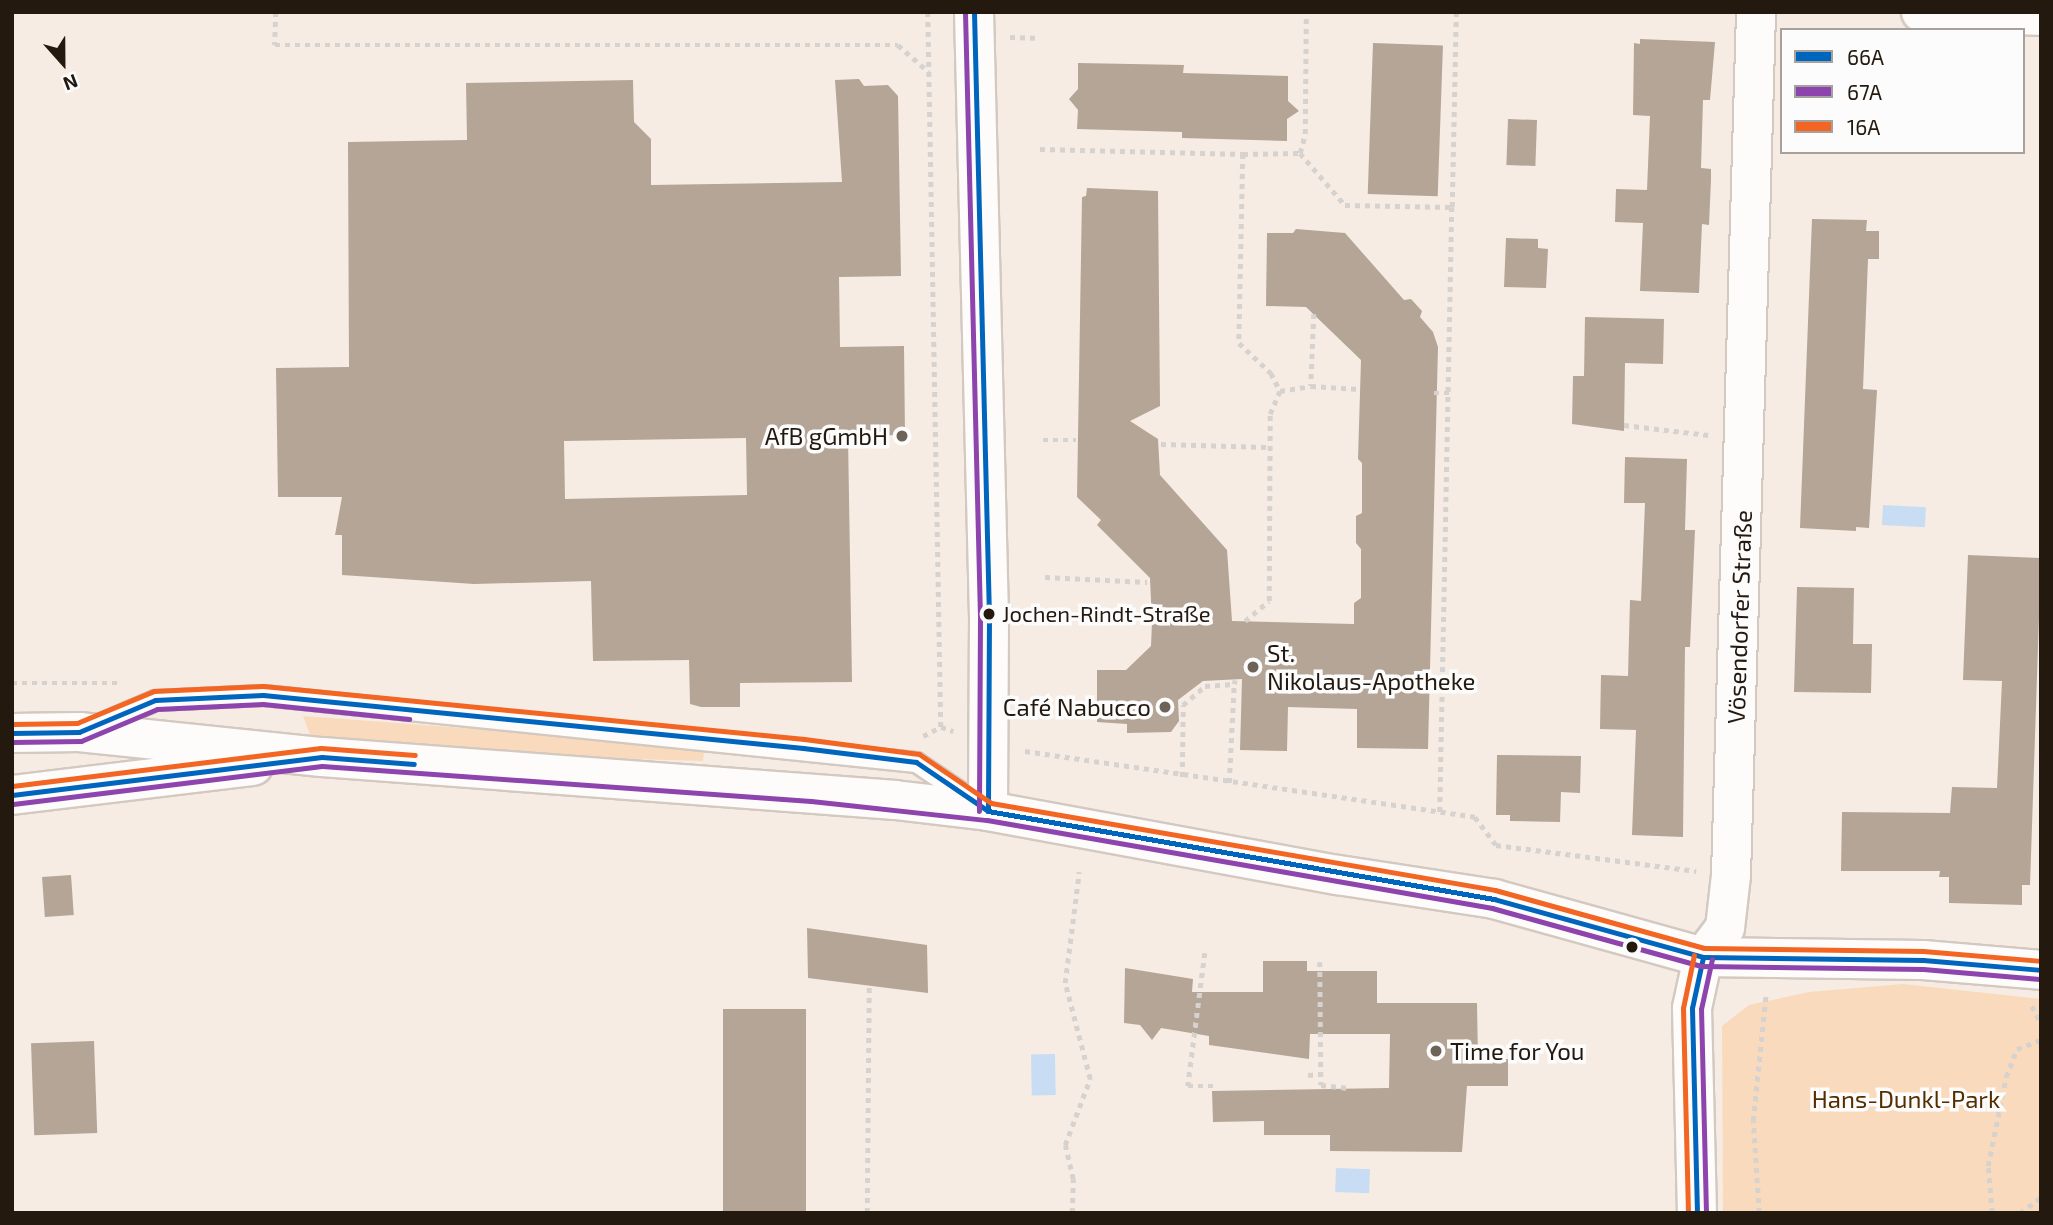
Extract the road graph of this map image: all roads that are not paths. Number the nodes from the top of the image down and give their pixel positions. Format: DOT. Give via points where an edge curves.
graph roads {
  1 [pos="974,12"];
  2 [pos="1756,12"];
  3 [pos="1921,12"];
  4 [pos="2041,16"];
  5 [pos="79,732"];
  6 [pos="12,733"];
  7 [pos="322,757"];
  8 [pos="12,795"];
  9 [pos="988,811"];
  10 [pos="1703,957"];
  11 [pos="2041,970"];
  12 [pos="1697,1213"];
  1 -- 9 [label="main road" via="989,617"];
  2 -- 10 [label="main road, Vösendorfer Straße" via="1731,875 1725,928"];
  3 -- 4 [label="main road"];
  5 -- 6 [label="main road"];
  5 -- 7 [label="main road"];
  5 -- 9 [label="lane" via="155,700 263,695 916,762"];
  7 -- 8 [label="main road"];
  7 -- 9 [label="main road" via="813,792"];
  9 -- 10 [label="main road" via="1338,876 1494,899"];
  10 -- 11 [label="main road" via="1923,960"];
  10 -- 12 [label="main road, Vösendorfer Straße" via="1692,1008"];
}
